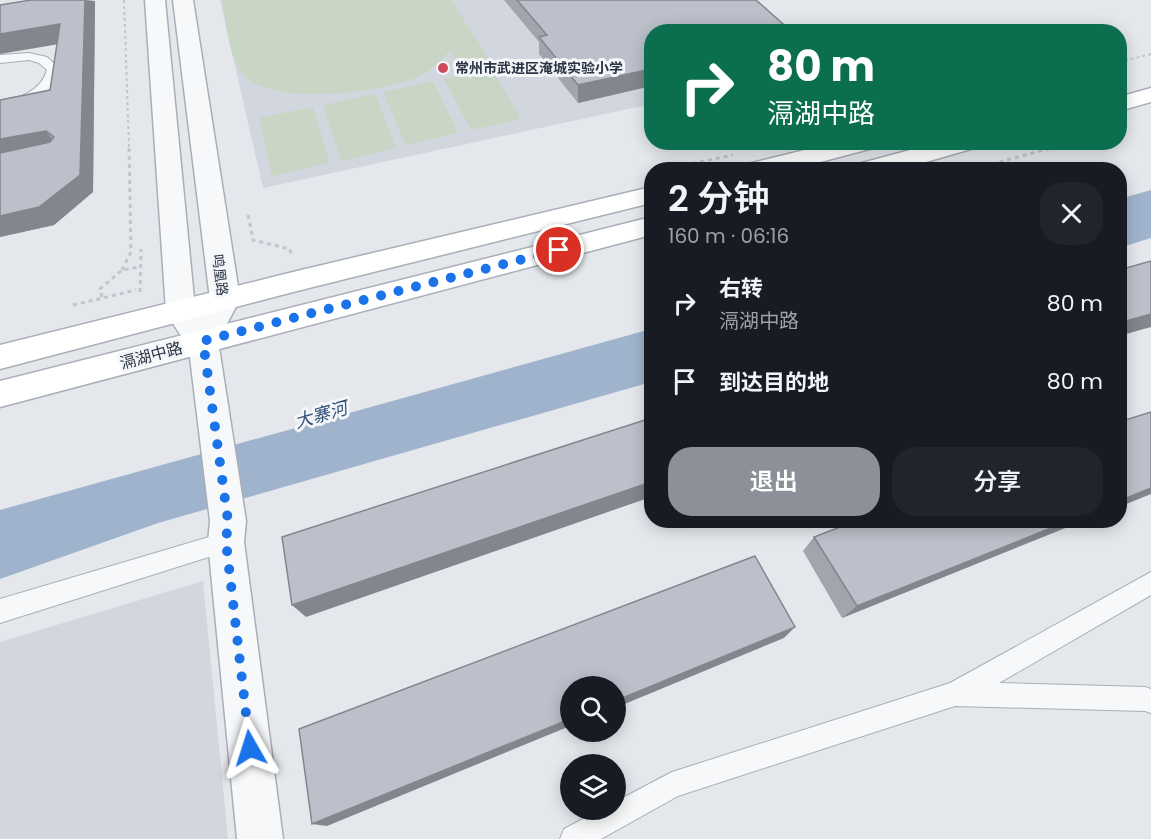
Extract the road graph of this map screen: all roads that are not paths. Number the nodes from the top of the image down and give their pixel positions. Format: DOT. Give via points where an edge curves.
graph roads {
  1 [pos="155,0"];
  2 [pos="183,0"];
  3 [pos="0,59"];
  4 [pos="1147,82"];
  5 [pos="1127,98"];
  6 [pos="0,107"];
  7 [pos="837,150"];
  8 [pos="941,150"];
  9 [pos="789,162"];
  10 [pos="896,162"];
  11 [pos="644,197"];
  12 [pos="644,228"];
  13 [pos="225,299"];
  14 [pos="181,311"];
  15 [pos="203,341"];
  16 [pos="0,357"];
  17 [pos="0,394"];
  18 [pos="227,531"];
  19 [pos="1151,583"];
  20 [pos="0,611"];
  21 [pos="955,694"];
  22 [pos="1151,701"];
  23 [pos="260,839"];
  24 [pos="574,839"];
  1 -- 14 [label="street"];
  2 -- 13 [label="street, 鸣凰路"];
  3 -- 6 [label="lane" via="38,58 54,69 46,86"];
  4 -- 5 [label="main road"];
  7 -- 9 [label="main road"];
  8 -- 10 [label="main road"];
  11 -- 13 [label="main road"];
  12 -- 15 [label="main road, 滆湖中路"];
  13 -- 14 [label="main road"];
  13 -- 15 [label="street, 鸣凰路"];
  14 -- 15 [label="street"];
  14 -- 16 [label="main road"];
  15 -- 17 [label="main road, 滆湖中路"];
  15 -- 18 [label="street"];
  18 -- 20 [label="lane"];
  18 -- 23 [label="street"];
  19 -- 21 [label="lane"];
  21 -- 22 [label="lane"];
  21 -- 24 [label="lane" via="672,785"];
}
